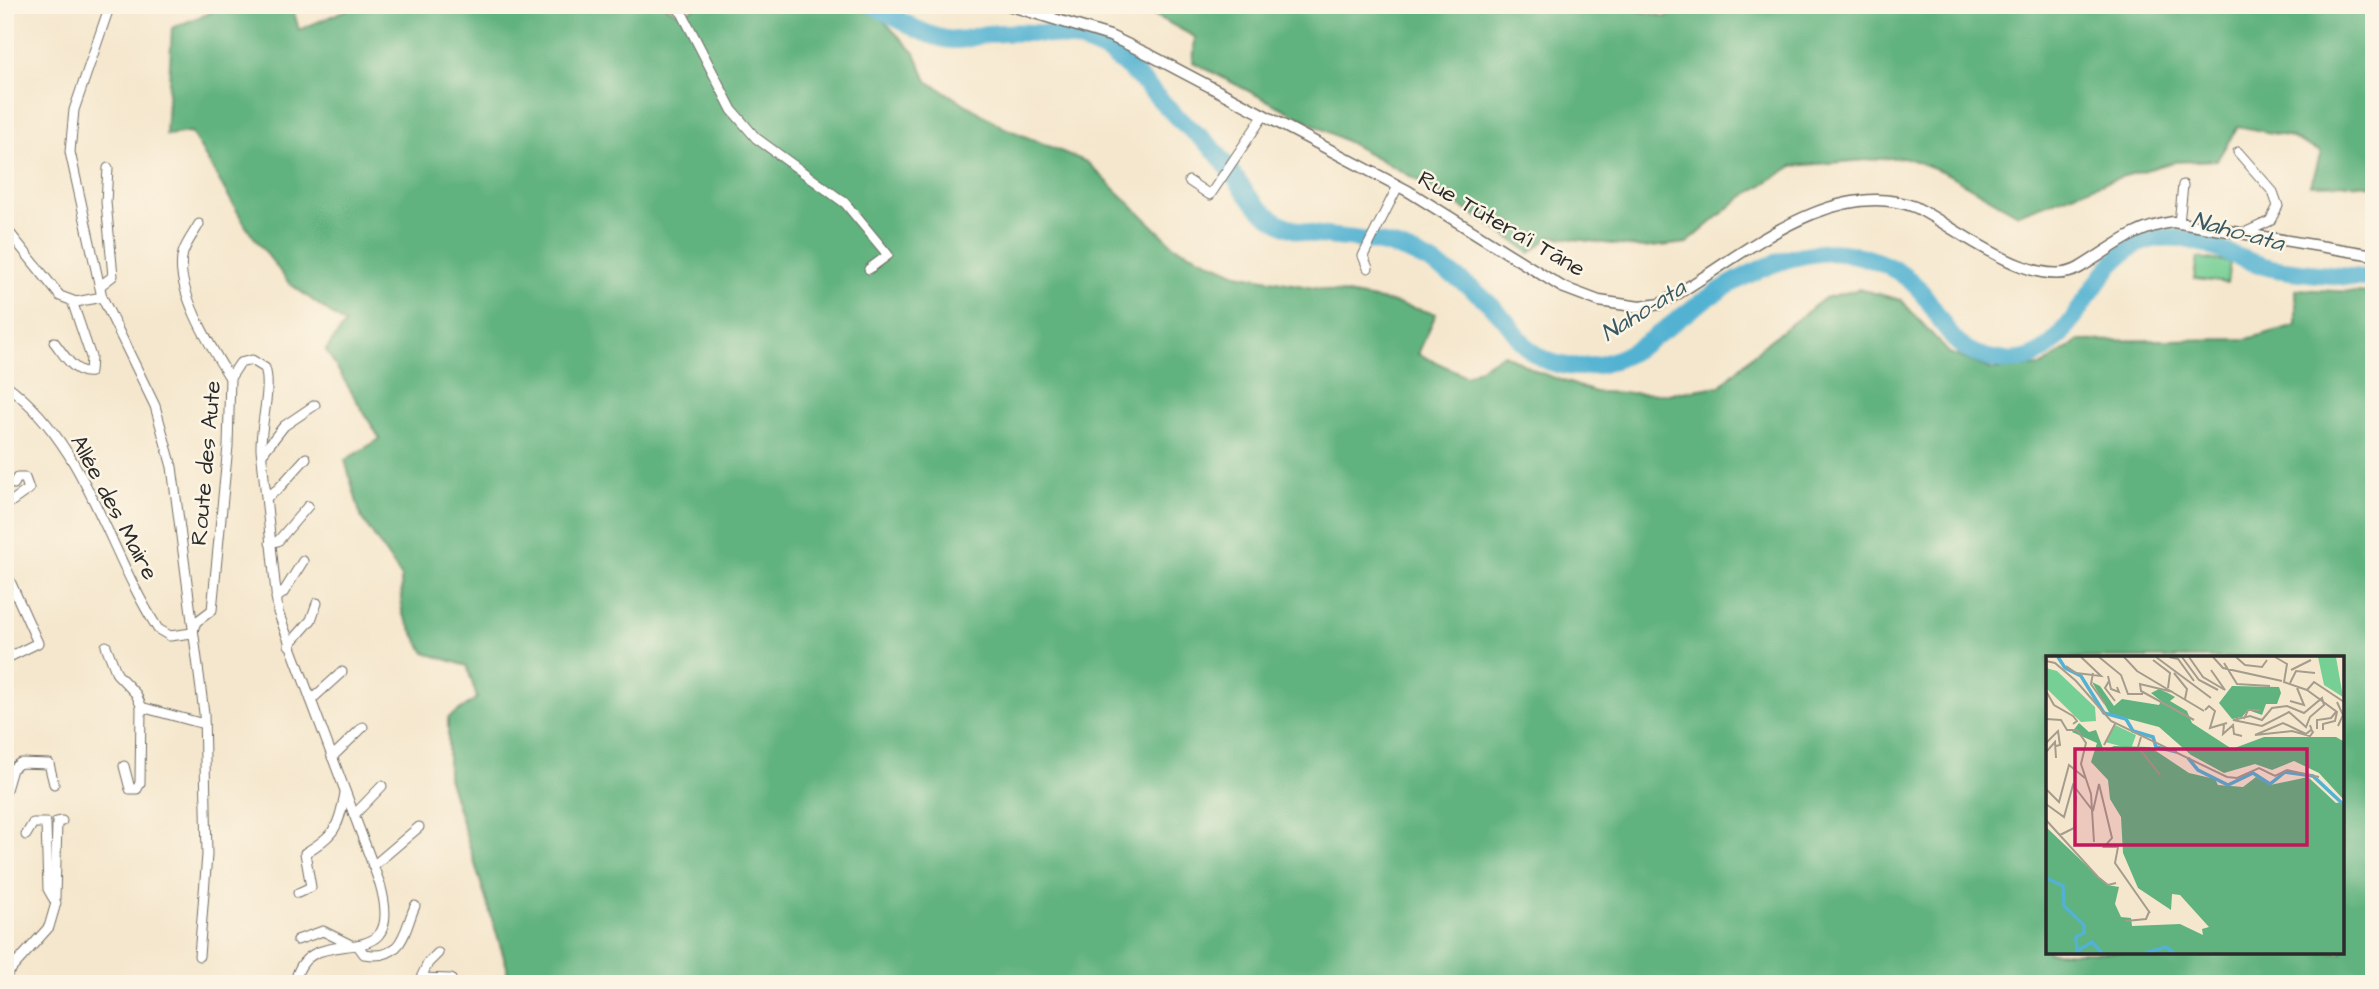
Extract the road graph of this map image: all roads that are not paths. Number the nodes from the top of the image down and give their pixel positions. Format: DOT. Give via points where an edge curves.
graph roads {
  1 [pos="110,5"];
  2 [pos="674,5"];
  3 [pos="1008,5"];
  4 [pos="1055,5"];
  5 [pos="1049,16"];
  6 [pos="1264,115"];
  7 [pos="2238,152"];
  8 [pos="108,168"];
  9 [pos="1189,181"];
  10 [pos="2183,185"];
  11 [pos="1398,186"];
  12 [pos="2179,223"];
  13 [pos="199,224"];
  14 [pos="5,227"];
  15 [pos="2244,233"];
  16 [pos="2374,255"];
  17 [pos="1368,268"];
  18 [pos="869,269"];
  19 [pos="100,286"];
  20 [pos="102,297"];
  21 [pos="72,301"];
  22 [pos="54,342"];
  23 [pos="230,378"];
  24 [pos="5,384"];
  25 [pos="316,405"];
  26 [pos="261,454"];
  27 [pos="306,458"];
  28 [pos="13,484"];
  29 [pos="267,497"];
  30 [pos="5,506"];
  31 [pos="308,506"];
  32 [pos="270,543"];
  33 [pos="303,561"];
  34 [pos="5,570"];
  35 [pos="8,586"];
  36 [pos="276,598"];
  37 [pos="317,603"];
  38 [pos="192,633"];
  39 [pos="289,645"];
  40 [pos="106,646"];
  41 [pos="5,659"];
  42 [pos="342,672"];
  43 [pos="311,700"];
  44 [pos="142,708"];
  45 [pos="204,724"];
  46 [pos="363,727"];
  47 [pos="332,757"];
  48 [pos="124,766"];
  49 [pos="54,784"];
  50 [pos="382,786"];
  51 [pos="345,791"];
  52 [pos="5,793"];
  53 [pos="354,815"];
  54 [pos="62,821"];
  55 [pos="419,827"];
  56 [pos="26,835"];
  57 [pos="373,866"];
  58 [pos="298,893"];
  59 [pos="55,898"];
  60 [pos="415,906"];
  61 [pos="297,940"];
  62 [pos="355,946"];
  63 [pos="438,953"];
  64 [pos="199,956"];
  65 [pos="5,976"];
  66 [pos="451,979"];
  67 [pos="419,981"];
  68 [pos="295,984"];
  1 -- 19 [label="street, Route des Aute" via="86,69 70,137"];
  2 -- 18 [label="street" via="732,110 756,138 845,203 886,250 888,255 881,263"];
  3 -- 5 [label="street, Rue Tūtera'i Tāne"];
  4 -- 5 [label="street"];
  5 -- 6 [label="street, Rue Tūtera'i Tāne" via="1110,36"];
  6 -- 9 [label="street" via="1210,195"];
  6 -- 11 [label="street, Rue Tūtera'i Tāne"];
  7 -- 15 [label="street" via="2273,192 2278,206 2270,220"];
  8 -- 19 [label="street" via="106,202 113,276"];
  10 -- 12 [label="street"];
  11 -- 12 [label="street, Rue Tūtera'i Tāne" via="1562,286 1599,300 1640,307 1660,304 1681,293 1797,220 1857,201 1915,207 2011,262 2049,275 2070,273 2149,226"];
  11 -- 17 [label="street" via="1363,256"];
  12 -- 15 [label="street, Rue Tūtera'i Tāne"];
  13 -- 23 [label="street" via="183,251 181,270 186,292"];
  14 -- 21 [label="street" via="60,296"];
  15 -- 16 [label="street, Rue Tūtera'i Tāne"];
  19 -- 20 [label="street, Route des Aute"];
  20 -- 21 [label="street"];
  20 -- 38 [label="street, Route des Aute" via="163,428"];
  21 -- 22 [label="street" via="91,357 90,372 76,368"];
  23 -- 26 [label="street, Route des Aute" via="235,367 246,360 265,368 268,382"];
  23 -- 38 [label="street, Route des Aute" via="212,610 196,622"];
  24 -- 38 [label="street, Allée des Maire" via="44,420 64,449 105,519 158,629 170,636"];
  25 -- 26 [label="street" via="284,426"];
  26 -- 29 [label="street, Route des Aute"];
  27 -- 29 [label="street"];
  28 -- 30 [label="street" via="24,478 29,489"];
  29 -- 32 [label="street, Route des Aute"];
  31 -- 32 [label="street" via="278,541"];
  32 -- 36 [label="street, Route des Aute"];
  33 -- 36 [label="street"];
  34 -- 35 [label="street"];
  35 -- 41 [label="street" via="38,643"];
  36 -- 39 [label="street, Route des Aute"];
  37 -- 39 [label="street" via="311,620"];
  38 -- 45 [label="street"];
  39 -- 43 [label="street, Route des Aute"];
  40 -- 44 [label="street" via="117,674"];
  42 -- 43 [label="street"];
  43 -- 47 [label="street, Route des Aute"];
  44 -- 45 [label="street"];
  44 -- 48 [label="street" via="137,789 130,789"];
  45 -- 64 [label="street" via="207,855"];
  46 -- 47 [label="street"];
  47 -- 51 [label="street, Route des Aute"];
  49 -- 52 [label="street" via="46,762 20,763 12,769"];
  50 -- 53 [label="street"];
  51 -- 53 [label="street, Route des Aute"];
  51 -- 58 [label="street" via="337,827 305,853 311,887"];
  53 -- 57 [label="street, Route des Aute"];
  54 -- 59 [label="street" via="57,822"];
  55 -- 57 [label="street"];
  56 -- 59 [label="street" via="33,823 46,822 48,889"];
  57 -- 62 [label="street, Route des Aute" via="387,920 378,937"];
  59 -- 65 [label="street" via="49,927"];
  60 -- 62 [label="street" via="408,932 392,949 372,956"];
  61 -- 62 [label="street" via="323,931"];
  62 -- 68 [label="street, Route des Aute" via="315,953 298,971"];
  63 -- 67 [label="street"];
  66 -- 67 [label="street"];
}
